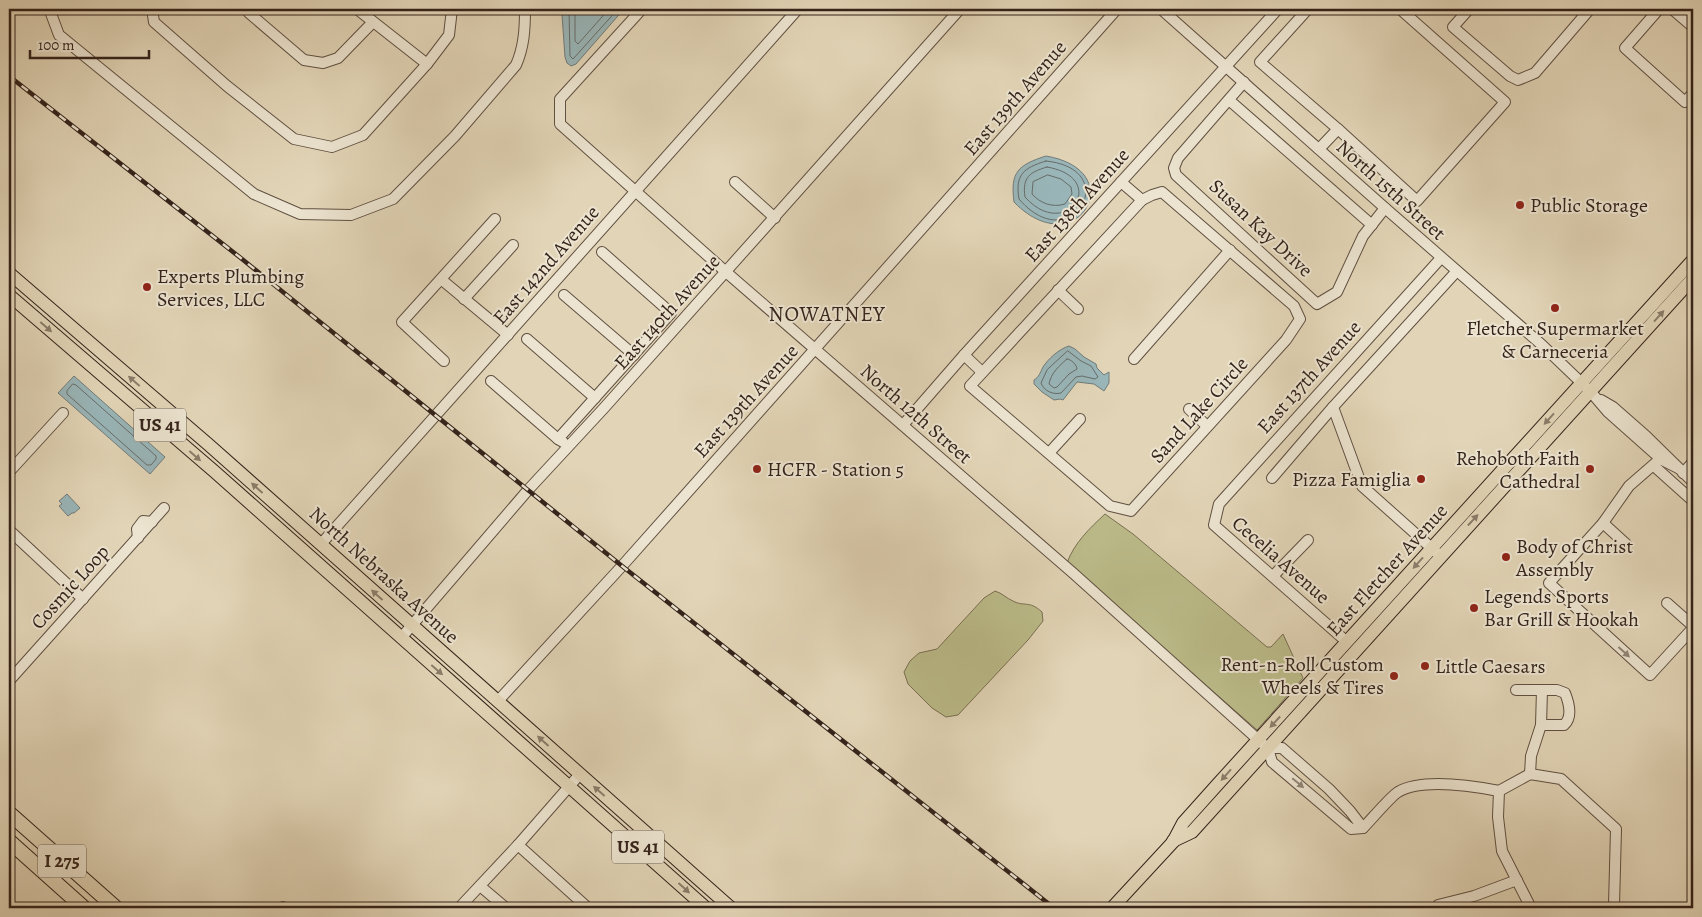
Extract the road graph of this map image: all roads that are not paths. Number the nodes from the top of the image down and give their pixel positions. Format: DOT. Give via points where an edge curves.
graph roads {
  1 [pos="50,9"];
  2 [pos="152,9"];
  3 [pos="248,9"];
  4 [pos="357,9"];
  5 [pos="452,9"];
  6 [pos="525,9"];
  7 [pos="642,9"];
  8 [pos="798,9"];
  9 [pos="960,9"];
  10 [pos="1117,9"];
  11 [pos="1162,9"];
  12 [pos="1278,9"];
  13 [pos="1308,9"];
  14 [pos="1400,9"];
  15 [pos="1469,9"];
  16 [pos="1590,9"];
  17 [pos="1659,9"];
  18 [pos="1672,9"];
  19 [pos="1682,9"];
  20 [pos="1693,18"];
  21 [pos="373,22"];
  22 [pos="1693,27"];
  23 [pos="427,64"];
  24 [pos="1226,66"];
  25 [pos="1244,82"];
  26 [pos="1693,93"];
  27 [pos="1229,100"];
  28 [pos="1338,129"];
  29 [pos="1319,149"];
  30 [pos="735,182"];
  31 [pos="1121,182"];
  32 [pos="635,191"];
  33 [pos="1142,200"];
  34 [pos="1385,208"];
  35 [pos="775,218"];
  36 [pos="496,219"];
  37 [pos="1372,225"];
  38 [pos="513,245"];
  39 [pos="1230,250"];
  40 [pos="602,252"];
  41 [pos="1441,258"];
  42 [pos="1693,262"];
  43 [pos="726,272"];
  44 [pos="1456,272"];
  45 [pos="1693,278"];
  46 [pos="11,279"];
  47 [pos="442,280"];
  48 [pos="1058,290"];
  49 [pos="9,295"];
  50 [pos="564,295"];
  51 [pos="464,299"];
  52 [pos="1078,308"];
  53 [pos="508,335"];
  54 [pos="527,339"];
  55 [pos="816,349"];
  56 [pos="634,355"];
  57 [pos="964,355"];
  58 [pos="1134,359"];
  59 [pos="444,361"];
  60 [pos="982,372"];
  61 [pos="490,380"];
  62 [pos="1590,391"];
  63 [pos="595,398"];
  64 [pos="1333,408"];
  65 [pos="1189,409"];
  66 [pos="63,413"];
  67 [pos="1080,419"];
  68 [pos="572,424"];
  69 [pos="903,425"];
  70 [pos="1207,426"];
  71 [pos="558,439"];
  72 [pos="573,442"];
  73 [pos="1049,453"];
  74 [pos="1657,462"];
  75 [pos="1693,462"];
  76 [pos="1680,470"];
  77 [pos="9,472"];
  78 [pos="1272,478"];
  79 [pos="1693,482"];
  80 [pos="1693,501"];
  81 [pos="164,508"];
  82 [pos="1603,523"];
  83 [pos="1214,525"];
  84 [pos="9,530"];
  85 [pos="1308,540"];
  86 [pos="321,544"];
  87 [pos="1626,544"];
  88 [pos="1436,552"];
  89 [pos="320,566"];
  90 [pos="1273,576"];
  91 [pos="83,599"];
  92 [pos="1667,603"];
  93 [pos="412,625"];
  94 [pos="1693,627"];
  95 [pos="423,635"];
  96 [pos="401,638"];
  97 [pos="1347,642"];
  98 [pos="412,648"];
  99 [pos="9,681"];
  100 [pos="1516,690"];
  101 [pos="1542,690"];
  102 [pos="498,701"];
  103 [pos="1304,710"];
  104 [pos="1541,724"];
  105 [pos="1263,743"];
  106 [pos="580,774"];
  107 [pos="1530,774"];
  108 [pos="568,786"];
  109 [pos="1499,790"];
  110 [pos="9,813"];
  111 [pos="610,823"];
  112 [pos="1363,828"];
  113 [pos="9,841"];
  114 [pos="518,845"];
  115 [pos="695,876"];
  116 [pos="1517,880"];
  117 [pos="480,886"];
  118 [pos="1438,904"];
  119 [pos="704,906"];
  120 [pos="84,908"];
  121 [pos="116,908"];
  122 [pos="459,908"];
  123 [pos="506,908"];
  124 [pos="588,908"];
  125 [pos="719,908"];
  126 [pos="731,908"];
  127 [pos="1112,908"];
  128 [pos="1532,908"];
  129 [pos="1617,908"];
  1 -- 6 [label="street" via="59,35 254,194 300,214 351,215 393,199 455,136 516,65 522,52"];
  2 -- 23 [label="street" via="154,22 294,139 332,147 363,135"];
  3 -- 21 [label="street" via="304,60 323,63 338,58"];
  4 -- 21 [label="street"];
  5 -- 23 [label="street" via="449,35"];
  7 -- 32 [label="street, North 12th Street" via="560,99 560,124"];
  8 -- 32 [label="street, East 142nd Avenue"];
  9 -- 35 [label="street, East 140th Avenue"];
  10 -- 55 [label="street, East 139th Avenue"];
  11 -- 24 [label="street, North 15th Street"];
  12 -- 24 [label="street, East 138th Avenue"];
  13 -- 28 [label="street" via="1260,62"];
  14 -- 28 [label="street" via="1505,102 1417,201"];
  15 -- 16 [label="street" via="1453,27 1518,80 1535,73"];
  17 -- 26 [label="street" via="1625,48 1685,102"];
  18 -- 22 [label="street"];
  19 -- 20 [label="street"];
  21 -- 23 [label="street"];
  24 -- 25 [label="street, North 15th Street"];
  24 -- 31 [label="street, East 138th Avenue"];
  25 -- 27 [label="street, Susan Kay Drive"];
  25 -- 29 [label="street, North 15th Street"];
  27 -- 37 [label="street"];
  27 -- 37 [label="street, Susan Kay Drive" via="1178,158 1174,168 1176,174 1317,304 1337,292 1363,236"];
  28 -- 29 [label="street"];
  29 -- 34 [label="street, North 15th Street"];
  30 -- 35 [label="street"];
  31 -- 33 [label="street"];
  31 -- 57 [label="street, East 138th Avenue"];
  32 -- 43 [label="street, North 12th Street"];
  32 -- 53 [label="street, East 142nd Avenue"];
  33 -- 39 [label="street, Sand Lake Circle" via="1162,192"];
  33 -- 48 [label="street, Sand Lake Circle"];
  34 -- 37 [label="street, Susan Kay Drive"];
  34 -- 41 [label="street, North 15th Street"];
  35 -- 43 [label="street, East 140th Avenue"];
  36 -- 47 [label="street"];
  38 -- 51 [label="street"];
  39 -- 58 [label="street"];
  39 -- 70 [label="street, Sand Lake Circle" via="1294,306 1300,319 1286,340"];
  40 -- 56 [label="street" via="671,313"];
  41 -- 44 [label="street, North 15th Street"];
  41 -- 83 [label="street, East 137th Avenue" via="1219,504"];
  42 -- 62 [label="main road, East Fletcher Avenue"];
  43 -- 55 [label="street, North 12th Street"];
  43 -- 72 [label="street, East 140th Avenue"];
  44 -- 62 [label="street, North 15th Street" via="1542,345"];
  44 -- 64 [label="street"];
  62 -- 45 [label="main road, East Fletcher Avenue, one-way"];
  86 -- 46 [label="main road, North Nebraska Avenue / US 41, one-way"];
  47 -- 51 [label="street"];
  47 -- 59 [label="street" via="402,322"];
  48 -- 52 [label="street"];
  48 -- 60 [label="street, Sand Lake Circle"];
  49 -- 89 [label="main road, North Nebraska Avenue / US 41, one-way"];
  50 -- 56 [label="street"];
  51 -- 53 [label="street"];
  53 -- 86 [label="street, East 142nd Avenue"];
  54 -- 63 [label="street"];
  55 -- 69 [label="street, North 12th Street"];
  55 -- 102 [label="street, East 139th Avenue"];
  56 -- 63 [label="street"];
  57 -- 60 [label="street"];
  57 -- 69 [label="street, East 138th Avenue"];
  60 -- 73 [label="street, Sand Lake Circle" via="970,386"];
  61 -- 71 [label="street"];
  62 -- 74 [label="street, North 15th Street"];
  62 -- 76 [label="street, North 15th Street" via="1613,406 1668,455"];
  62 -- 88 [label="main road, East Fletcher Avenue"];
  63 -- 68 [label="street"];
  64 -- 78 [label="street"];
  64 -- 88 [label="street" via="1362,486"];
  65 -- 70 [label="street"];
  66 -- 77 [label="street"];
  67 -- 73 [label="street"];
  68 -- 71 [label="street"];
  68 -- 72 [label="street"];
  69 -- 105 [label="street, North 12th Street"];
  70 -- 73 [label="street, Sand Lake Circle" via="1131,512 1110,506"];
  71 -- 72 [label="street"];
  72 -- 93 [label="street, East 140th Avenue"];
  74 -- 76 [label="street, North 15th Street"];
  74 -- 80 [label="street"];
  74 -- 82 [label="street" via="1629,486"];
  75 -- 76 [label="street"];
  76 -- 79 [label="street, North 15th Street"];
  81 -- 91 [label="street, Cosmic Loop" via="152,522 143,521 136,529 138,538"];
  82 -- 87 [label="street"];
  82 -- 94 [label="street, one-way" via="1549,583 1650,675"];
  83 -- 90 [label="street, Cecelia Avenue"];
  84 -- 91 [label="street"];
  85 -- 90 [label="street"];
  86 -- 89 [label="main road" via="317,556"];
  93 -- 86 [label="main road, North Nebraska Avenue / US 41, one-way"];
  88 -- 97 [label="main road, East Fletcher Avenue, one-way"];
  88 -- 103 [label="main road, East Fletcher Avenue"];
  89 -- 96 [label="main road, North Nebraska Avenue / US 41"];
  90 -- 97 [label="street, Cecelia Avenue"];
  91 -- 99 [label="street, Cosmic Loop"];
  92 -- 94 [label="street"];
  93 -- 95 [label="main road, North Nebraska Avenue / US 41"];
  93 -- 96 [label="street, East 140th Avenue"];
  95 -- 98 [label="main road"];
  95 -- 102 [label="main road, North Nebraska Avenue / US 41"];
  96 -- 98 [label="main road, North Nebraska Avenue / US 41"];
  97 -- 103 [label="main road" via="1336,664 1313,690"];
  97 -- 105 [label="main road, East Fletcher Avenue, one-way"];
  98 -- 108 [label="main road, North Nebraska Avenue / US 41, one-way"];
  100 -- 101 [label="street"];
  101 -- 104 [label="street"];
  101 -- 104 [label="street" via="1565,693 1570,706 1568,722 1564,725"];
  106 -- 102 [label="main road, North Nebraska Avenue / US 41, one-way"];
  103 -- 105 [label="main road, East Fletcher Avenue"];
  104 -- 107 [label="street" via="1531,756"];
  105 -- 112 [label="street" via="1282,748 1329,789"];
  105 -- 112 [label="street, one-way" via="1272,762 1351,829"];
  105 -- 127 [label="main road, East Fletcher Avenue" via="1183,823 1173,842"];
  106 -- 108 [label="street"];
  115 -- 106 [label="main road, North Nebraska Avenue / US 41, one-way"];
  107 -- 109 [label="street"];
  107 -- 129 [label="street" via="1561,780 1616,829 1614,905"];
  108 -- 111 [label="main road, North Nebraska Avenue / US 41"];
  108 -- 114 [label="street"];
  109 -- 112 [label="street" via="1446,784 1398,792"];
  109 -- 116 [label="street" via="1502,851"];
  110 -- 121 [label="highway, I 275"];
  111 -- 115 [label="main road" via="657,852 678,872"];
  111 -- 119 [label="main road, North Nebraska Avenue / US 41, one-way"];
  113 -- 120 [label="highway, I 275"];
  114 -- 117 [label="street"];
  114 -- 124 [label="street"];
  115 -- 126 [label="main road, North Nebraska Avenue / US 41"];
  116 -- 118 [label="street" via="1474,896"];
  116 -- 128 [label="street"];
  117 -- 122 [label="street"];
  117 -- 123 [label="street"];
  119 -- 125 [label="main road" via="711,902"];
}
